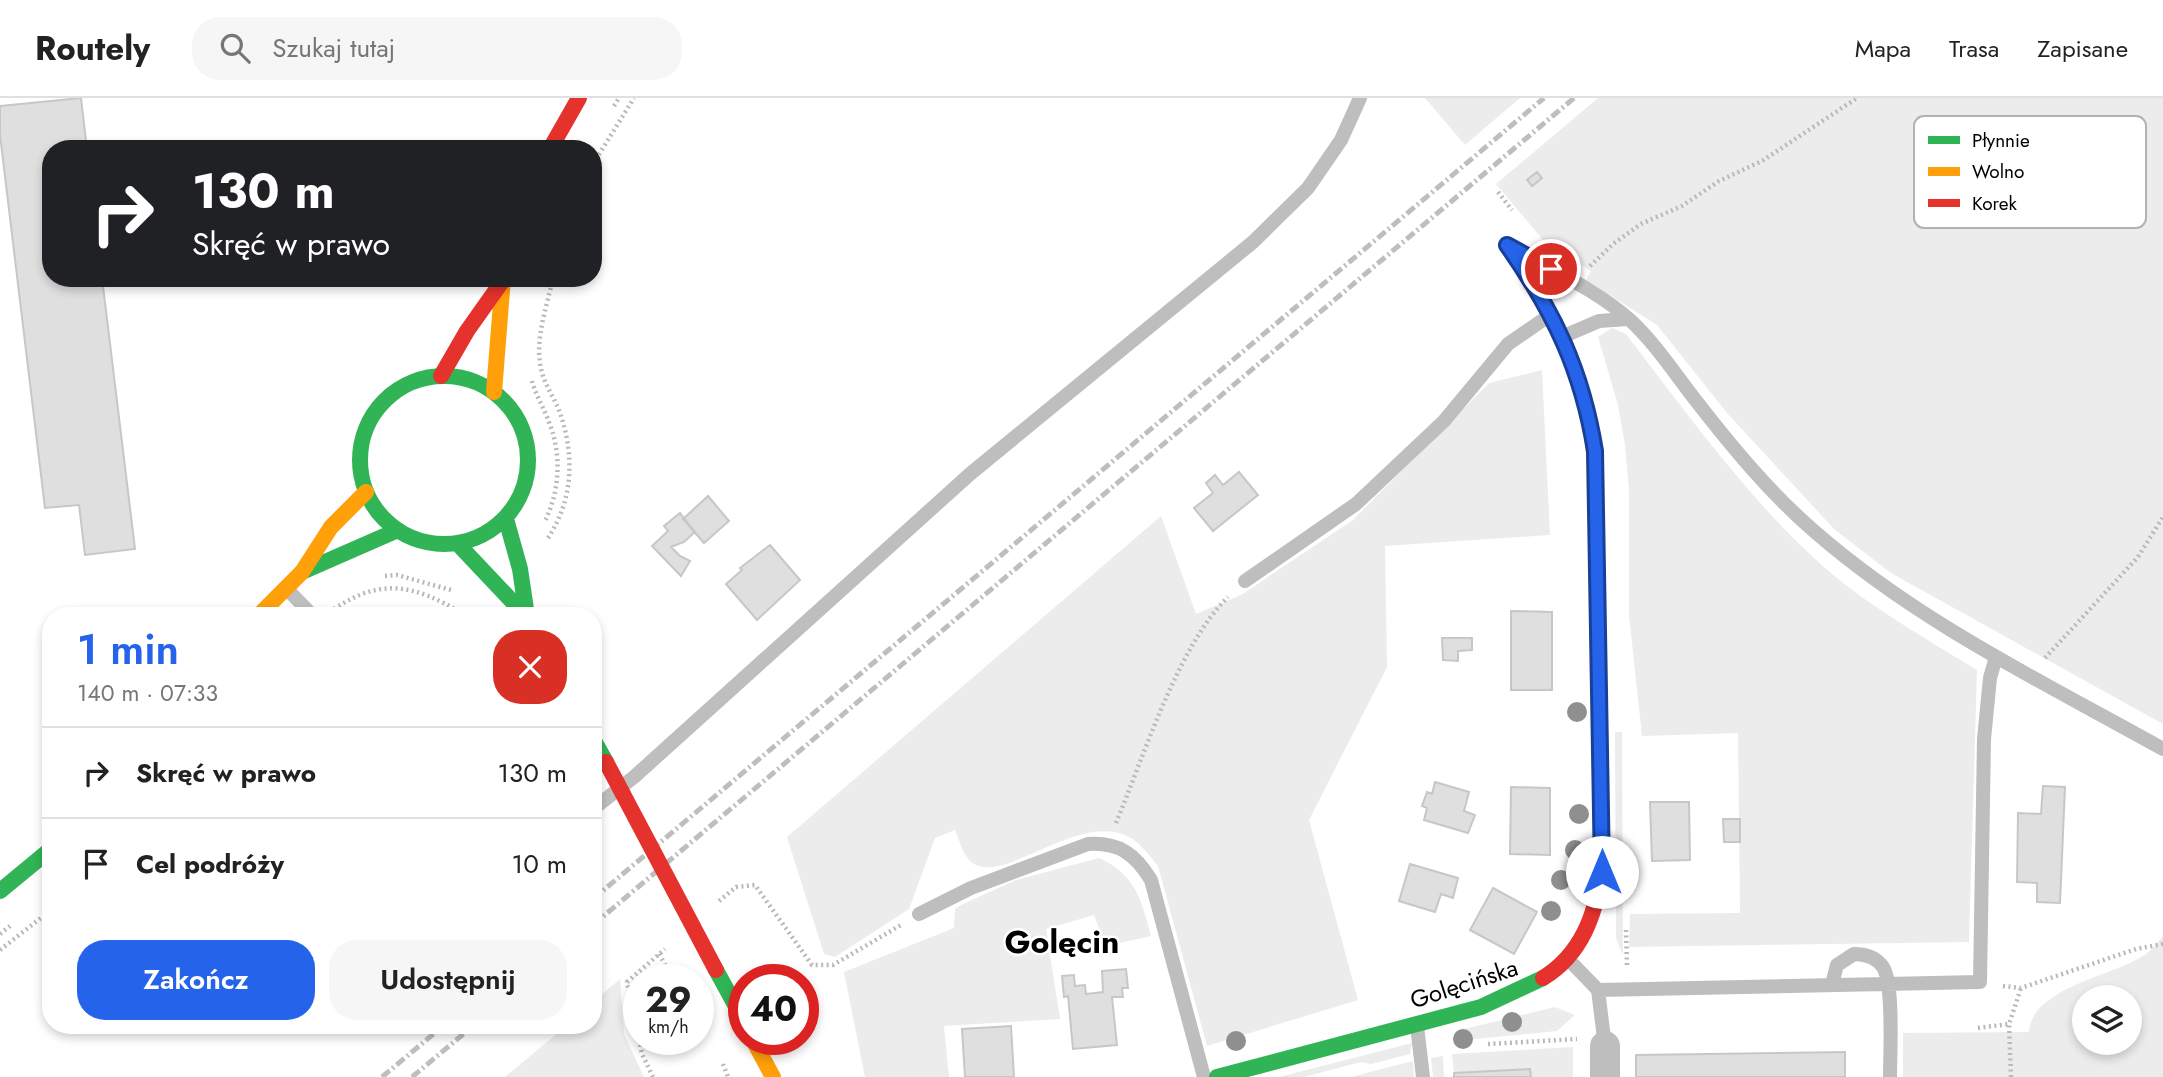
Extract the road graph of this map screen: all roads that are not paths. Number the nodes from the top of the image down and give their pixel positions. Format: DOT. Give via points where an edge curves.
graph roads {
  1 [pos="579,98"];
  2 [pos="1360,98"];
  3 [pos="555,140"];
  4 [pos="1507,245"];
  5 [pos="498,287"];
  6 [pos="502,287"];
  7 [pos="1552,314"];
  8 [pos="1629,319"];
  9 [pos="1563,337"];
  10 [pos="441,376"];
  11 [pos="494,392"];
  12 [pos="366,492"];
  13 [pos="506,519"];
  14 [pos="398,530"];
  15 [pos="457,543"];
  16 [pos="302,572"];
  17 [pos="1245,581"];
  18 [pos="285,587"];
  19 [pos="266,607"];
  20 [pos="304,607"];
  21 [pos="517,607"];
  22 [pos="525,607"];
  23 [pos="1996,657"];
  24 [pos="2163,749"];
  25 [pos="602,755"];
  26 [pos="602,802"];
  27 [pos="42,856"];
  28 [pos="0,891"];
  29 [pos="919,914"];
  30 [pos="1567,958"];
  31 [pos="1832,984"];
  32 [pos="1888,984"];
  33 [pos="1598,990"];
  34 [pos="728,992"];
  35 [pos="1416,1025"];
  36 [pos="1604,1043"];
  37 [pos="761,1055"];
  38 [pos="773,1077"];
  39 [pos="1204,1077"];
  40 [pos="1217,1077"];
  41 [pos="1423,1077"];
  42 [pos="1605,1077"];
  43 [pos="1891,1077"];
  1 -- 3 [label="street"];
  2 -- 26 [label="lane" via="1341,140 1308,188 1253,242 970,474"];
  4 -- 7 [label="street, Golęcińska"];
  4 -- 8 [label="lane" via="1575,282"];
  5 -- 10 [label="street"];
  6 -- 11 [label="street"];
  7 -- 9 [label="street, Golęcińska"];
  7 -- 17 [label="lane" via="1508,344 1444,421 1356,504"];
  8 -- 9 [label="lane" via="1606,320"];
  8 -- 23 [label="lane" via="1655,345 1740,455 1813,530 1889,590"];
  9 -- 30 [label="street, Golęcińska" via="1584,395 1595,451 1602,836 1599,900 1586,934"];
  10 -- 11 [label="street" via="459,377"];
  10 -- 12 [label="street" via="397,390 367,424 360,458"];
  11 -- 13 [label="street" via="518,419 529,454 519,501"];
  12 -- 14 [label="street" via="379,513"];
  12 -- 16 [label="street" via="331,527"];
  13 -- 15 [label="street" via="483,535"];
  13 -- 22 [label="street"];
  14 -- 15 [label="street" via="426,542"];
  14 -- 16 [label="street"];
  15 -- 21 [label="street"];
  16 -- 18 [label="street"];
  18 -- 19 [label="street"];
  18 -- 20 [label="lane"];
  23 -- 24 [label="lane"];
  23 -- 32 [label="lane" via="1984,739 1980,982"];
  25 -- 34 [label="street, bridge"];
  27 -- 28 [label="street"];
  29 -- 39 [label="lane" via="984,883 1088,844 1108,843 1125,849 1151,880"];
  30 -- 33 [label="lane"];
  30 -- 35 [label="street, Golęcińska" via="1522,992"];
  31 -- 32 [label="lane"];
  31 -- 32 [label="lane" via="1837,965 1854,954 1864,954 1881,965"];
  31 -- 33 [label="lane"];
  32 -- 43 [label="lane"];
  33 -- 36 [label="lane"];
  35 -- 40 [label="street, Golęcińska"];
  35 -- 41 [label="lane"];
  36 -- 42 [label="street"];
  37 -- 38 [label="street"];
}
